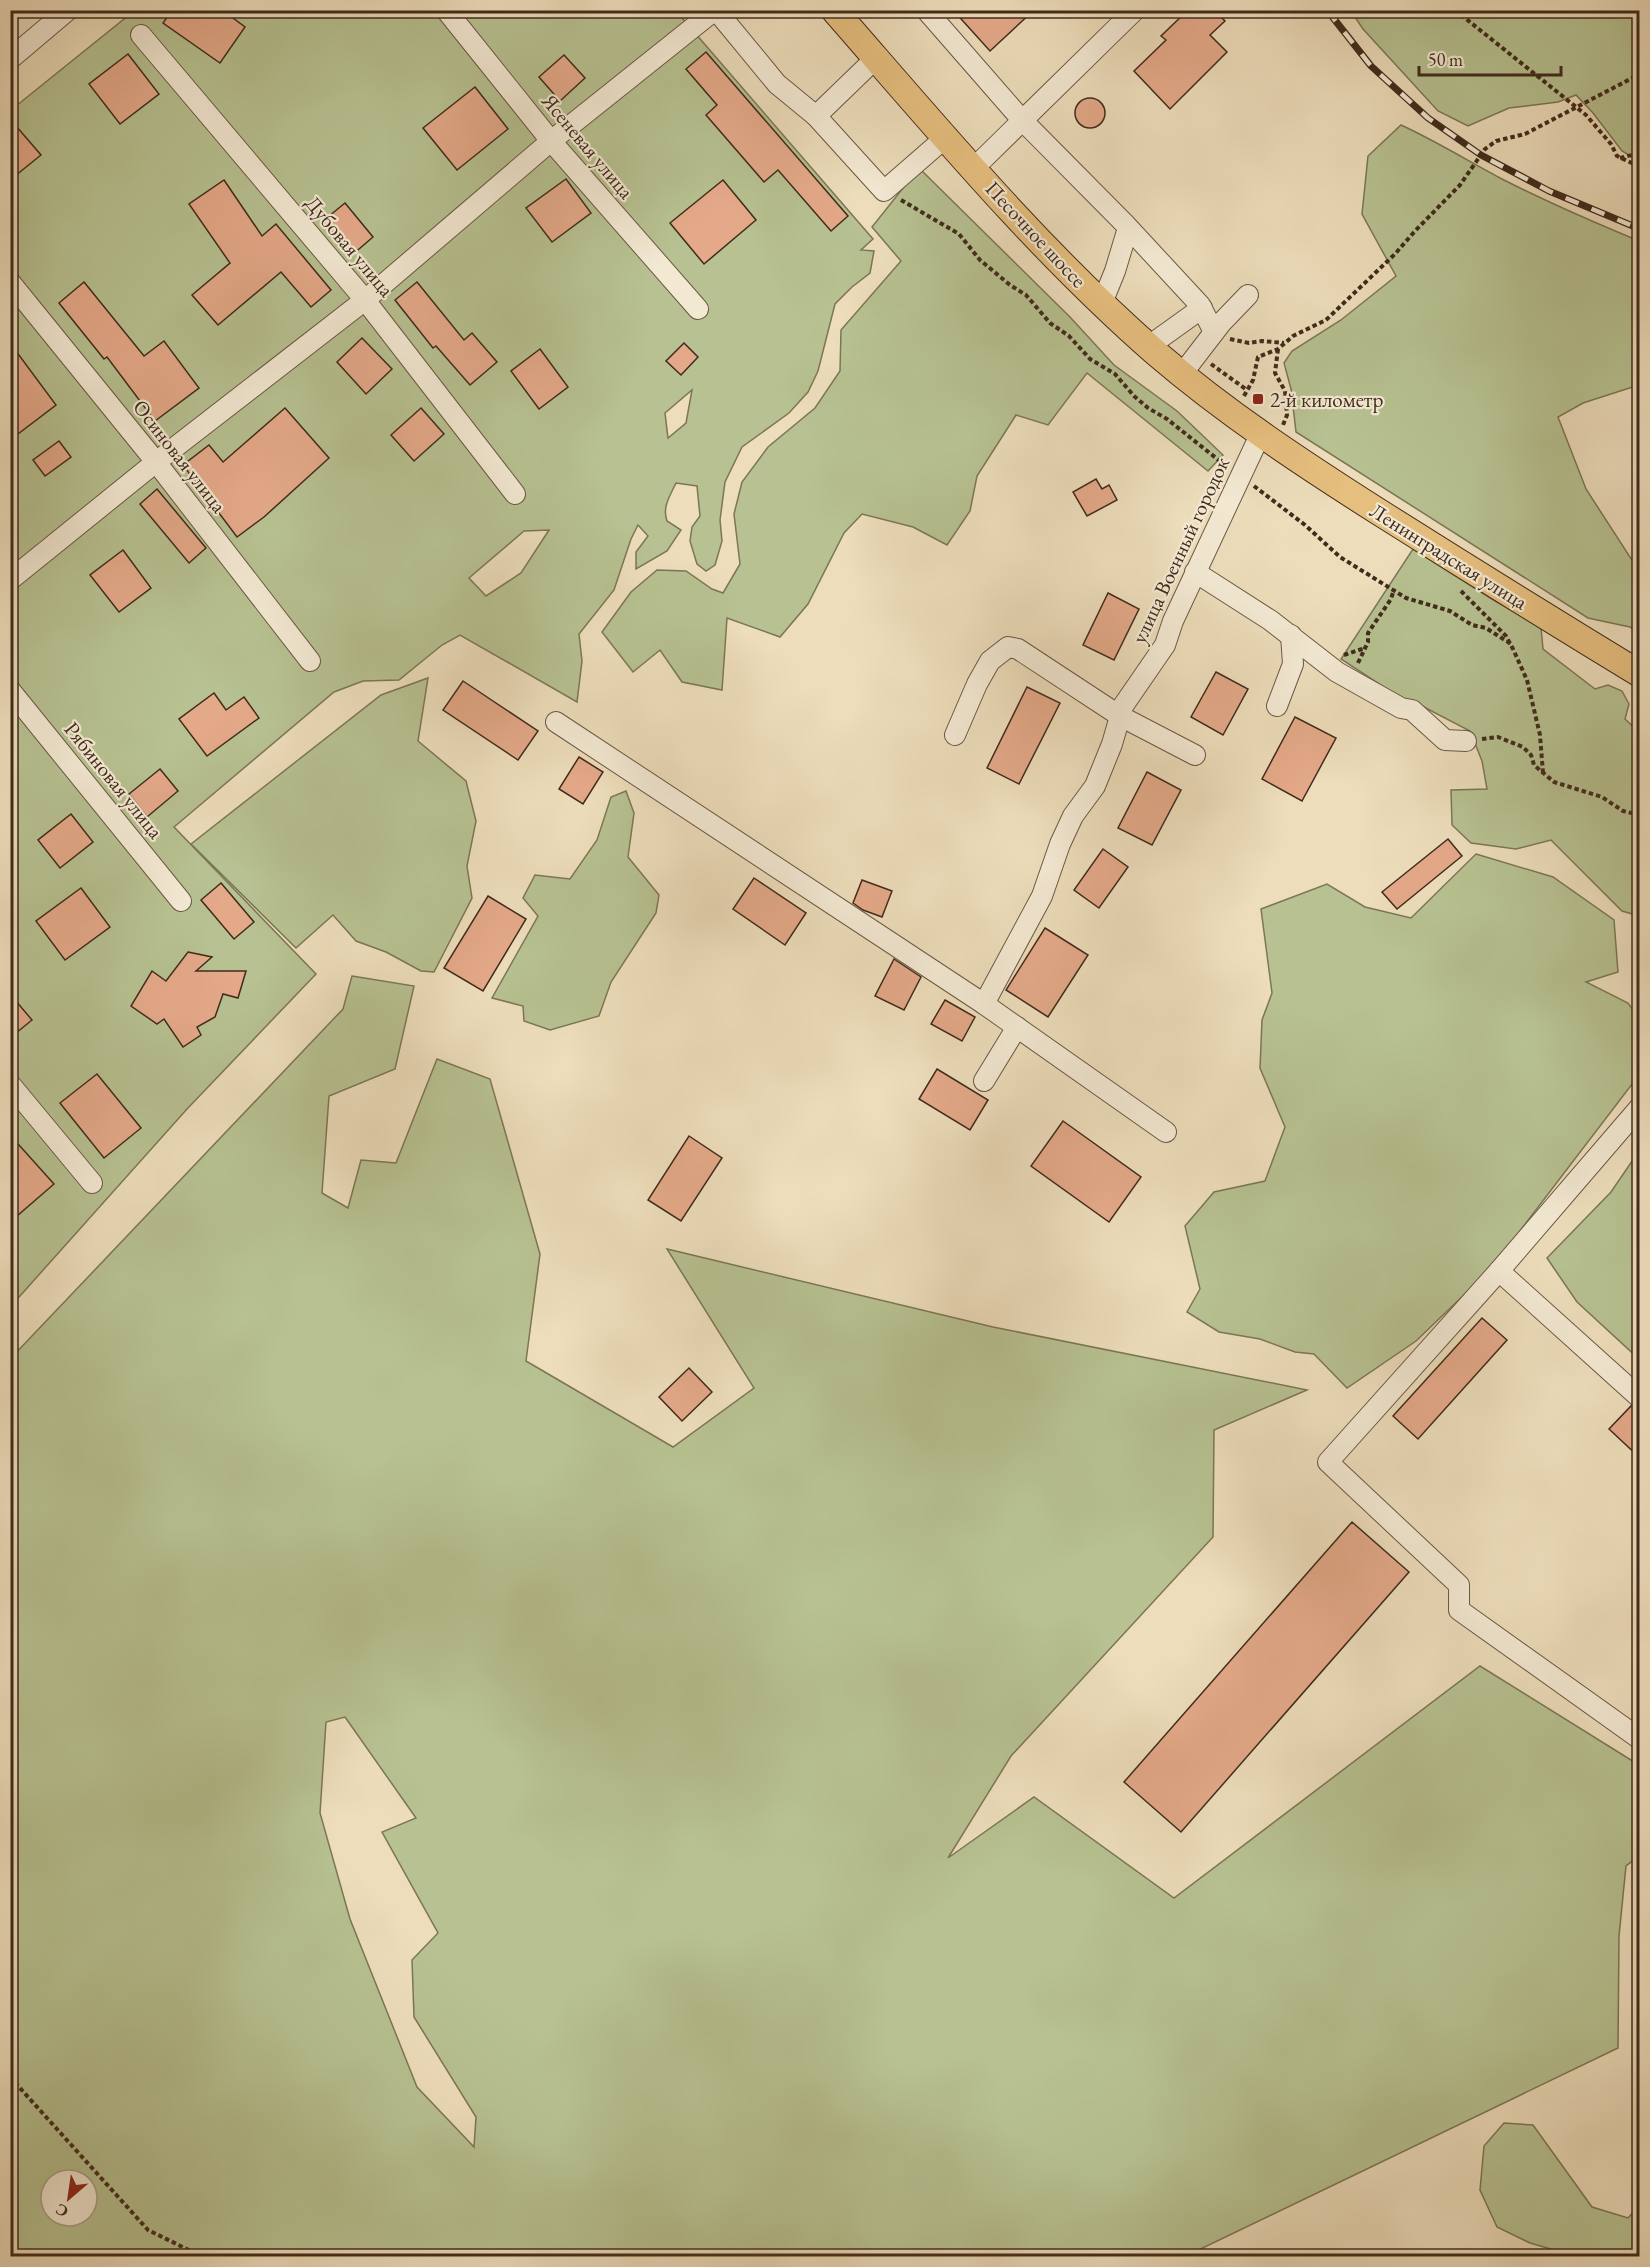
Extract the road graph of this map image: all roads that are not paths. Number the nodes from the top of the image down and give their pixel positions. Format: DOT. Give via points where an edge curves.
graph roads {
  1 [pos="68,10"];
  2 [pos="446,10"];
  3 [pos="715,10"];
  4 [pos="834,10"];
  5 [pos="926,10"];
  6 [pos="1136,10"];
  7 [pos="141,35"];
  8 [pos="876,58"];
  9 [pos="10,59"];
  10 [pos="816,116"];
  11 [pos="1022,120"];
  12 [pos="946,137"];
  13 [pos="551,141"];
  14 [pos="974,168"];
  15 [pos="1128,228"];
  16 [pos="10,282"];
  17 [pos="1248,295"];
  18 [pos="365,300"];
  19 [pos="1102,303"];
  20 [pos="1202,308"];
  21 [pos="698,309"];
  22 [pos="1214,332"];
  23 [pos="1149,346"];
  24 [pos="1182,374"];
  25 [pos="1271,431"];
  26 [pos="156,462"];
  27 [pos="515,494"];
  28 [pos="1196,572"];
  29 [pos="10,579"];
  30 [pos="1291,635"];
  31 [pos="310,661"];
  32 [pos="1640,674"];
  33 [pos="10,690"];
  34 [pos="1277,706"];
  35 [pos="1120,716"];
  36 [pos="556,722"];
  37 [pos="955,735"];
  38 [pos="1466,741"];
  39 [pos="1195,755"];
  40 [pos="180,901"];
  41 [pos="984,1004"];
  42 [pos="1017,1027"];
  43 [pos="984,1081"];
  44 [pos="10,1084"];
  45 [pos="1640,1107"];
  46 [pos="1167,1132"];
  47 [pos="92,1183"];
  48 [pos="1499,1271"];
  49 [pos="1640,1398"];
  50 [pos="1640,1739"];
  1 -- 9 [label="street"];
  2 -- 13 [label="street, Ясеневая улица"];
  3 -- 10 [label="street" via="777,84"];
  3 -- 13 [label="street"];
  4 -- 8 [label="main road, Песочное шоссе"];
  5 -- 11 [label="street"];
  6 -- 11 [label="street"];
  7 -- 18 [label="street, Дубовая улица"];
  8 -- 10 [label="street"];
  8 -- 12 [label="main road, Песочное шоссе"];
  10 -- 12 [label="street" via="884,191"];
  11 -- 14 [label="street"];
  11 -- 15 [label="street"];
  12 -- 14 [label="main road, Песочное шоссе"];
  13 -- 18 [label="street"];
  13 -- 21 [label="street, Ясеневая улица"];
  14 -- 19 [label="main road, Песочное шоссе"];
  15 -- 19 [label="street"];
  15 -- 20 [label="street"];
  16 -- 26 [label="street, Осиновая улица"];
  17 -- 22 [label="street"];
  18 -- 26 [label="street"];
  18 -- 27 [label="street, Дубовая улица"];
  19 -- 23 [label="main road, Песочное шоссе"];
  20 -- 22 [label="street"];
  20 -- 23 [label="street"];
  22 -- 24 [label="street"];
  23 -- 24 [label="main road, Песочное шоссе"];
  24 -- 25 [label="main road, Песочное шоссе"];
  25 -- 28 [label="street, улица Военный городок" via="1240,476"];
  25 -- 32 [label="main road, Ленинградская улица" via="1438,549"];
  26 -- 29 [label="street"];
  26 -- 31 [label="street, Осиновая улица"];
  28 -- 30 [label="street"];
  28 -- 35 [label="street, улица Военный городок" via="1165,645 1129,696"];
  30 -- 34 [label="street" via="1293,663"];
  30 -- 38 [label="street" via="1349,680 1412,710 1445,740"];
  33 -- 40 [label="street, Рябиновая улица"];
  35 -- 37 [label="street" via="1018,649 1008,647 990,661"];
  35 -- 39 [label="street"];
  35 -- 41 [label="street, улица Военный городок" via="1095,786 1073,816 1042,896"];
  36 -- 41 [label="street"];
  41 -- 42 [label="street"];
  42 -- 43 [label="street"];
  42 -- 46 [label="street"];
  44 -- 47 [label="street"];
  45 -- 48 [label="street"];
  48 -- 49 [label="street"];
  48 -- 50 [label="street" via="1328,1462 1459,1585 1459,1610"];
}
